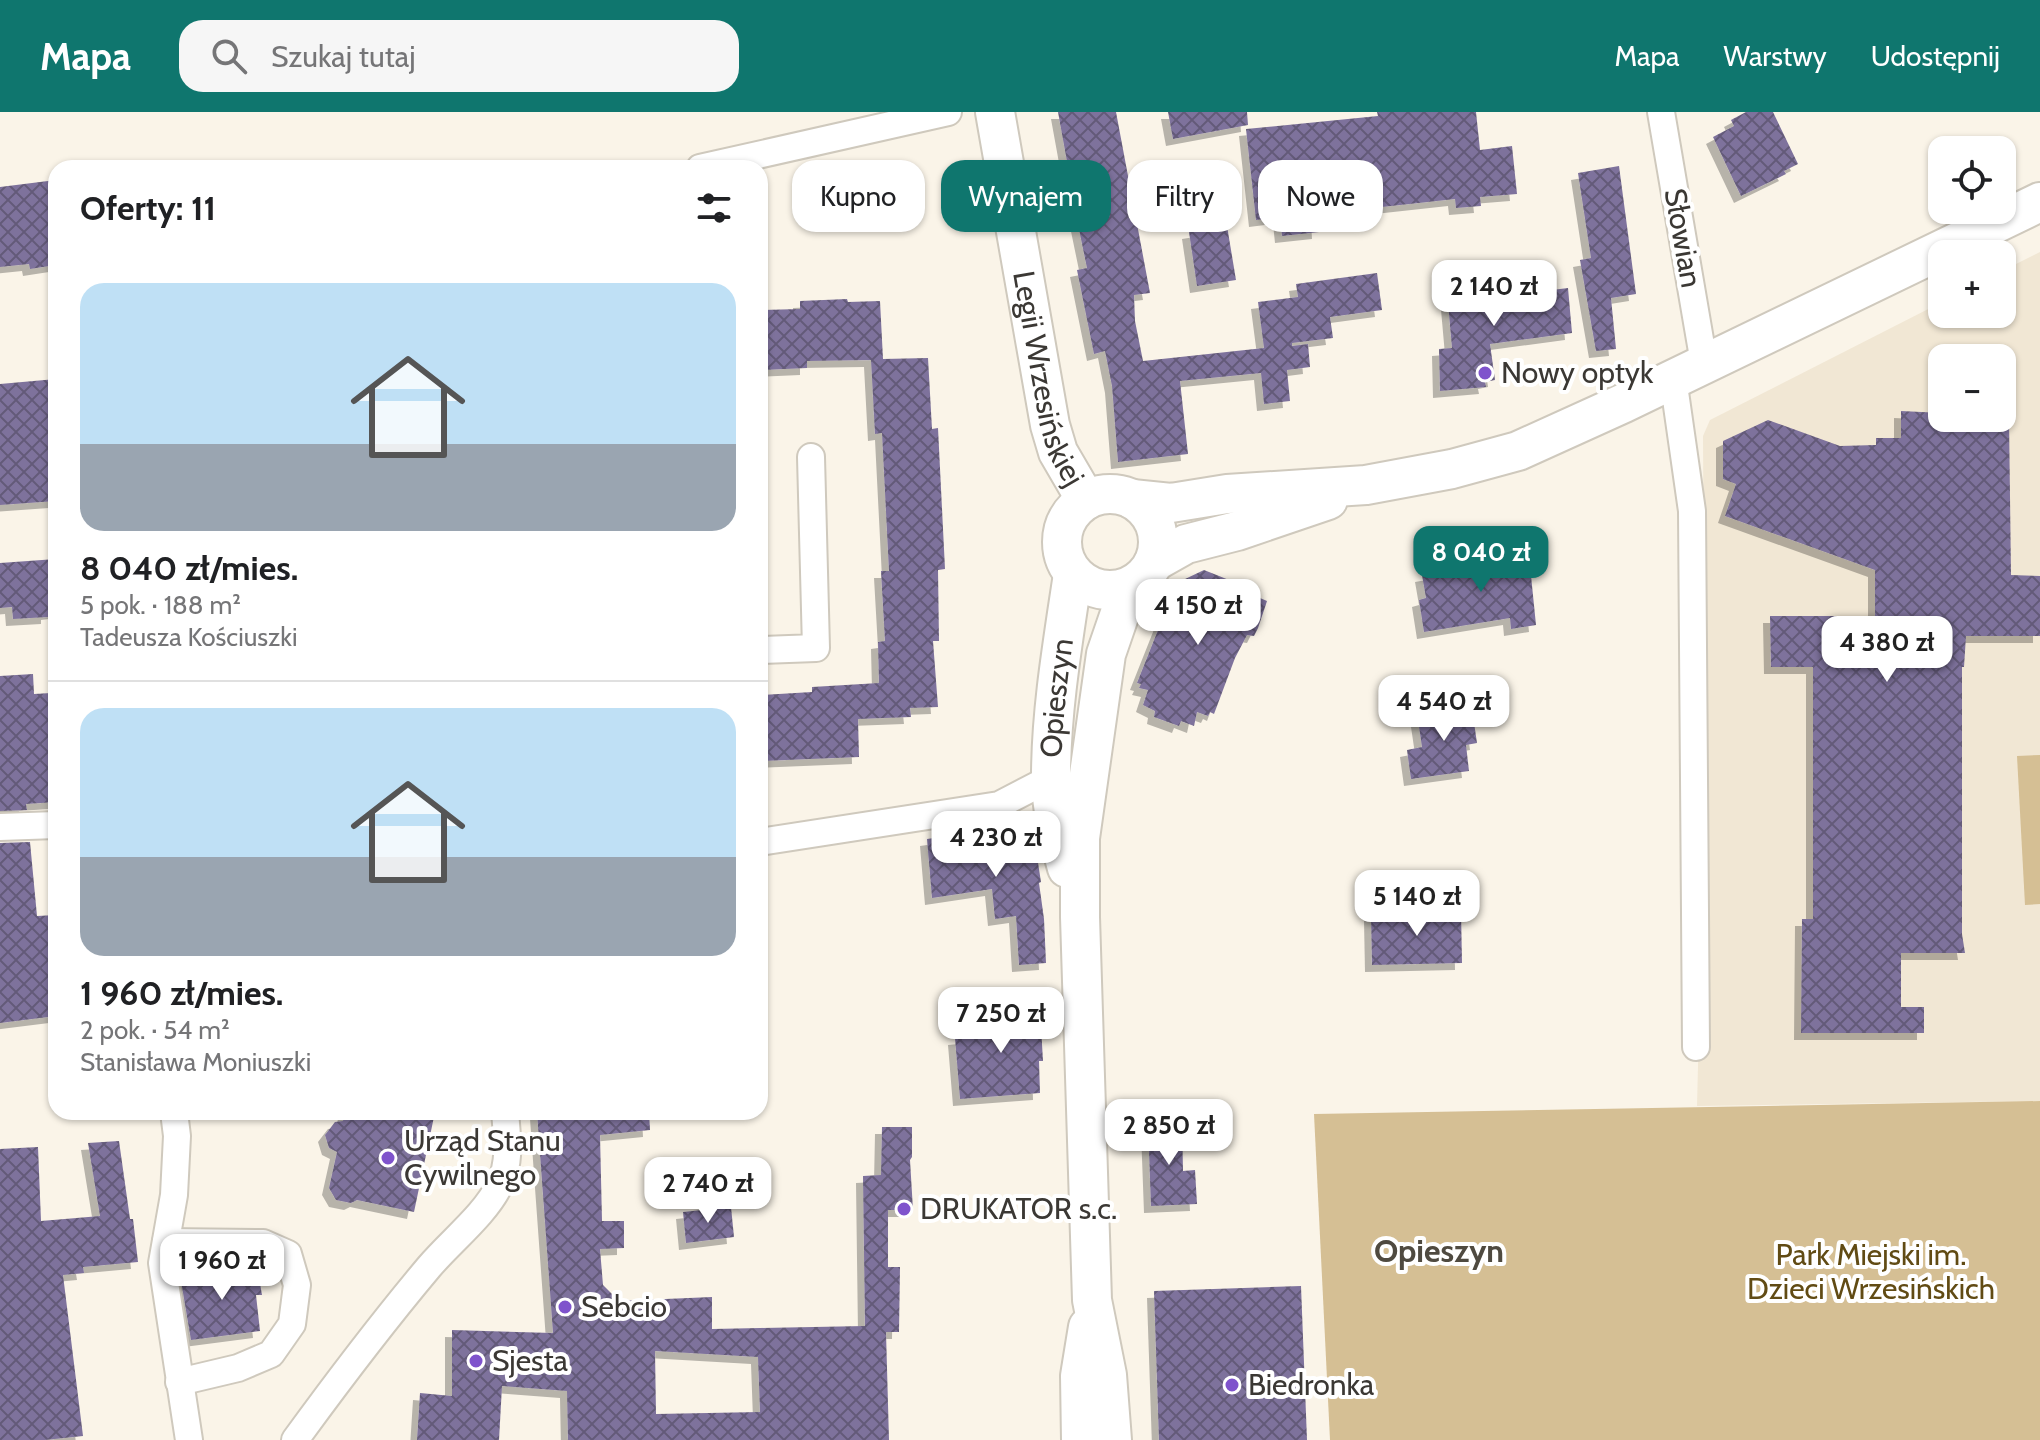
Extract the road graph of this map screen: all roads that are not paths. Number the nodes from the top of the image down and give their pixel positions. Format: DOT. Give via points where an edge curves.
graph roads {
  1 [pos="948,112"];
  2 [pos="995,112"];
  3 [pos="1661,112"];
  4 [pos="735,160"];
  5 [pos="2040,202"];
  6 [pos="1689,370"];
  7 [pos="811,457"];
  8 [pos="1366,485"];
  9 [pos="1132,499"];
  10 [pos="1086,500"];
  11 [pos="1073,574"];
  12 [pos="1141,574"];
  13 [pos="768,650"];
  14 [pos="1051,778"];
  15 [pos="48,825"];
  16 [pos="0,827"];
  17 [pos="768,841"];
  18 [pos="1080,917"];
  19 [pos="1696,1047"];
  20 [pos="175,1120"];
  21 [pos="506,1120"];
  22 [pos="166,1242"];
  23 [pos="1092,1300"];
  24 [pos="179,1382"];
  25 [pos="189,1440"];
  26 [pos="295,1440"];
  27 [pos="1081,1440"];
  28 [pos="1112,1440"];
  1 -- 4 [label="street"];
  2 -- 10 [label="street, Legii Wrzesińskiej" via="1050,425 1058,452"];
  3 -- 6 [label="street, Słowian"];
  5 -- 6 [label="street"];
  6 -- 8 [label="street" via="1518,451"];
  6 -- 19 [label="street, Słowian"];
  7 -- 13 [label="street" via="816,648"];
  8 -- 9 [label="street" via="1171,503"];
  8 -- 12 [label="street" via="1252,527 1186,544"];
  9 -- 10 [label="street" via="1109,494"];
  9 -- 12 [label="street" via="1150,515 1158,538"];
  10 -- 11 [label="street" via="1063,528 1062,552"];
  11 -- 12 [label="street" via="1093,588 1117,590"];
  11 -- 14 [label="street, Opieszyn"];
  12 -- 18 [label="street, Opieszyn" via="1106,654 1080,838"];
  14 -- 17 [label="street" via="999,805"];
  14 -- 18 [label="street, Opieszyn" via="1058,837"];
  15 -- 16 [label="street"];
  18 -- 23 [label="street, Opieszyn"];
  20 -- 22 [label="street" via="174,1195"];
  21 -- 26 [label="street" via="509,1157 500,1184 375,1331"];
  22 -- 24 [label="street" via="162,1263"];
  22 -- 24 [label="street" via="263,1243 288,1254 297,1285 292,1324 271,1354"];
  23 -- 27 [label="street, Opieszyn" via="1080,1376"];
  23 -- 28 [label="street, Opieszyn" via="1107,1375"];
  24 -- 25 [label="street"];
}
